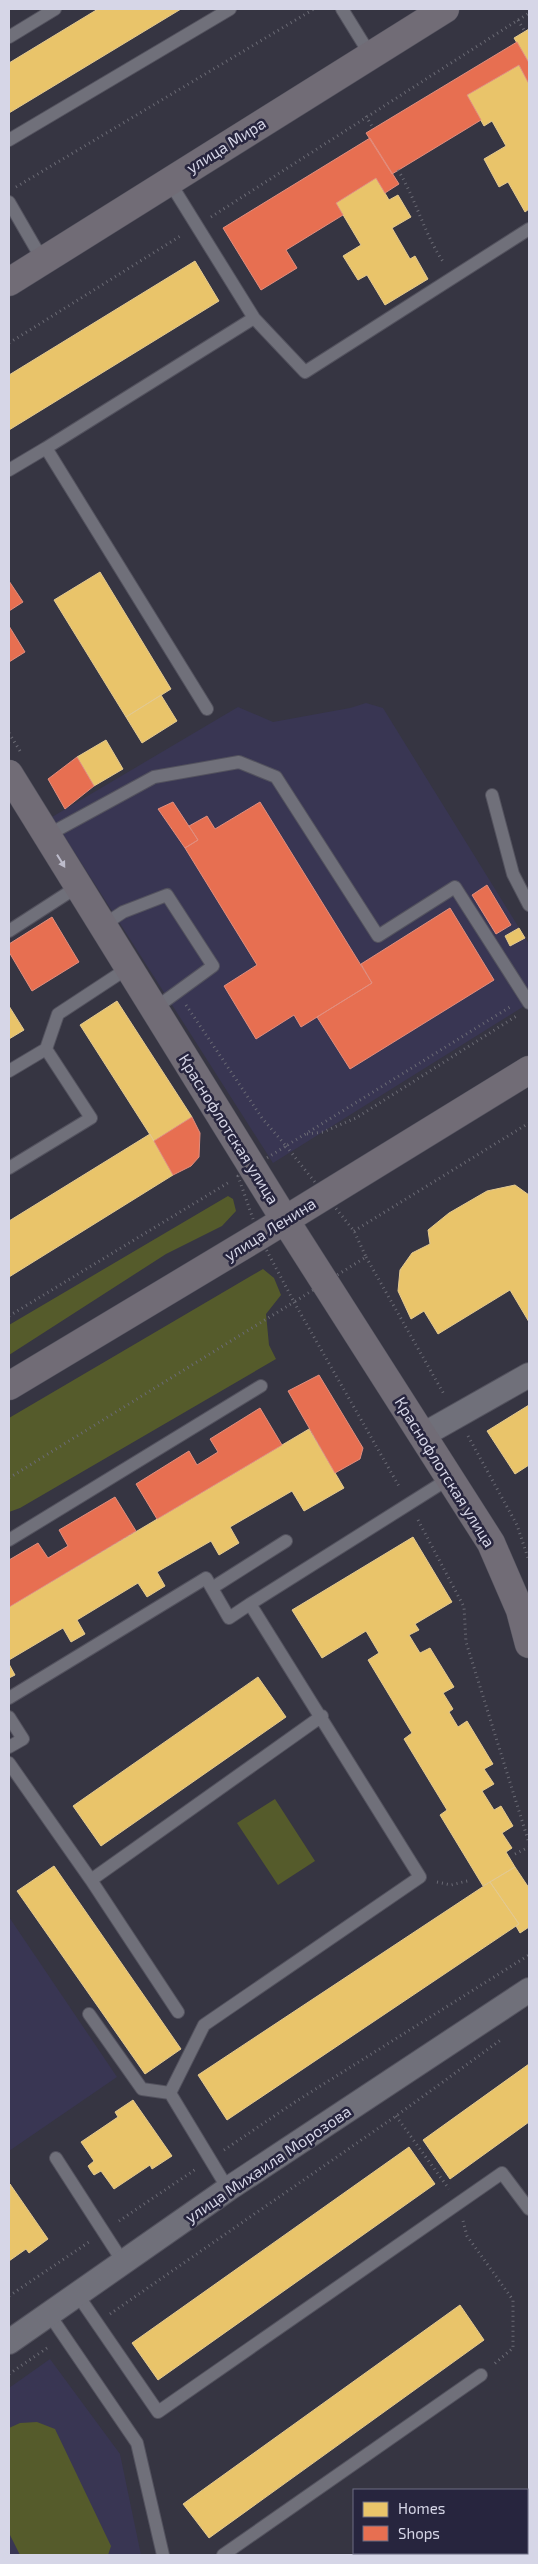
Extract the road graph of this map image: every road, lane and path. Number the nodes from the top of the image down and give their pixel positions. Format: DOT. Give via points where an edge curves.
graph roads {
  1 [pos="55,9"];
  2 [pos="230,9"];
  3 [pos="314,9"];
  4 [pos="342,9"];
  5 [pos="445,9"];
  6 [pos="529,14"];
  7 [pos="518,20"];
  8 [pos="524,30"];
  9 [pos="9,37"];
  10 [pos="370,56"];
  11 [pos="366,116"];
  12 [pos="373,128"];
  13 [pos="9,140"];
  14 [pos="398,170"];
  15 [pos="169,181"];
  16 [pos="9,192"];
  17 [pos="9,202"];
  18 [pos="198,226"];
  19 [pos="529,229"];
  20 [pos="43,261"];
  21 [pos="454,277"];
  22 [pos="9,282"];
  23 [pos="254,318"];
  24 [pos="9,343"];
  25 [pos="46,448"];
  26 [pos="9,470"];
  27 [pos="206,709"];
  28 [pos="9,774"];
  29 [pos="492,795"];
  30 [pos="46,836"];
  31 [pos="78,886"];
  32 [pos="529,905"];
  33 [pos="102,926"];
  34 [pos="9,930"];
  35 [pos="128,968"];
  36 [pos="525,1005"];
  37 [pos="154,1009"];
  38 [pos="46,1048"];
  39 [pos="529,1070"];
  40 [pos="9,1072"];
  41 [pos="529,1123"];
  42 [pos="307,1134"];
  43 [pos="286,1146"];
  44 [pos="9,1168"];
  45 [pos="238,1176"];
  46 [pos="285,1220"];
  47 [pos="354,1231"];
  48 [pos="9,1316"];
  49 [pos="529,1375"];
  50 [pos="9,1386"];
  51 [pos="261,1386"];
  52 [pos="422,1435"];
  53 [pos="9,1478"];
  54 [pos="450,1478"];
  55 [pos="409,1504"];
  56 [pos="9,1540"];
  57 [pos="286,1541"];
  58 [pos="212,1588"];
  59 [pos="250,1604"];
  60 [pos="529,1644"];
  61 [pos="9,1698"];
  62 [pos="322,1716"];
  63 [pos="9,1718"];
  64 [pos="9,1747"];
  65 [pos="9,1763"];
  66 [pos="529,1843"];
  67 [pos="529,1847"];
  68 [pos="515,1854"];
  69 [pos="420,1877"];
  70 [pos="91,1880"];
  71 [pos="471,1880"];
  72 [pos="529,1955"];
  73 [pos="529,1990"];
  74 [pos="178,2012"];
  75 [pos="89,2014"];
  76 [pos="503,2038"];
  77 [pos="170,2093"];
  78 [pos="396,2116"];
  79 [pos="56,2158"];
  80 [pos="210,2160"];
  81 [pos="228,2190"];
  82 [pos="459,2203"];
  83 [pos="529,2209"];
  84 [pos="104,2231"];
  85 [pos="124,2262"];
  86 [pos="77,2294"];
  87 [pos="9,2296"];
  88 [pos="49,2314"];
  89 [pos="97,2323"];
  90 [pos="9,2342"];
  91 [pos="481,2375"];
  92 [pos="163,2555"];
  93 [pos="222,2555"];
  1 -- 9 [label="lane"];
  2 -- 13 [label="lane"];
  3 -- 16 [label="path"];
  4 -- 10 [label="lane"];
  5 -- 10 [label="main road, улица Мира"];
  6 -- 7 [label="path"];
  7 -- 8 [label="path"];
  7 -- 11 [label="path"];
  10 -- 15 [label="main road, улица Мира"];
  11 -- 12 [label="path"];
  11 -- 18 [label="path"];
  14 -- 21 [label="path" via="413,194 431,244"];
  15 -- 18 [label="lane"];
  15 -- 20 [label="main road, улица Мира"];
  17 -- 20 [label="lane"];
  18 -- 23 [label="lane"];
  18 -- 24 [label="path"];
  19 -- 21 [label="lane"];
  20 -- 22 [label="main road, улица Мира"];
  21 -- 23 [label="lane" via="305,372"];
  23 -- 25 [label="lane"];
  25 -- 26 [label="lane"];
  25 -- 27 [label="lane"];
  28 -- 30 [label="main road, Краснофлотская улица"];
  29 -- 32 [label="lane" via="513,874"];
  30 -- 31 [label="main road, Краснофлотская улица, one-way"];
  30 -- 36 [label="lane" via="154,778 239,762 276,777 378,936 455,887"];
  31 -- 33 [label="main road, Краснофлотская улица"];
  31 -- 34 [label="lane"];
  33 -- 35 [label="main road, Краснофлотская улица"];
  33 -- 37 [label="lane" via="123,912 167,896 213,966"];
  35 -- 37 [label="main road, Краснофлотская улица"];
  35 -- 38 [label="lane" via="58,1014"];
  36 -- 42 [label="path"];
  36 -- 42 [label="path" via="356,1118 323,1132"];
  37 -- 46 [label="main road, Краснофлотская улица"];
  38 -- 40 [label="lane"];
  38 -- 44 [label="lane" via="91,1118"];
  39 -- 46 [label="main road, улица Ленина"];
  41 -- 47 [label="path"];
  42 -- 43 [label="path"];
  45 -- 48 [label="path"];
  46 -- 50 [label="main road, улица Ленина"];
  46 -- 52 [label="main road, Краснофлотская улица"];
  49 -- 52 [label="street"];
  51 -- 56 [label="lane"];
  52 -- 54 [label="main road, Краснофлотская улица"];
  53 -- 55 [label="path" via="294,1302"];
  54 -- 55 [label="lane"];
  54 -- 60 [label="main road, Краснофлотская улица" via="491,1543 520,1610"];
  55 -- 59 [label="lane"];
  55 -- 66 [label="path" via="464,1607 466,1642"];
  57 -- 58 [label="lane"];
  58 -- 59 [label="lane" via="229,1618"];
  58 -- 61 [label="lane" via="206,1578"];
  59 -- 62 [label="lane"];
  62 -- 69 [label="lane"];
  62 -- 70 [label="lane"];
  63 -- 64 [label="lane" via="23,1739"];
  65 -- 70 [label="lane"];
  67 -- 68 [label="path"];
  69 -- 71 [label="path" via="451,1885"];
  69 -- 77 [label="lane" via="204,2025"];
  70 -- 74 [label="lane"];
  72 -- 80 [label="path" via="295,2102"];
  73 -- 81 [label="street, улица Михаила Морозова"];
  75 -- 77 [label="lane" via="142,2088"];
  76 -- 78 [label="path"];
  77 -- 80 [label="lane"];
  78 -- 82 [label="path"];
  78 -- 89 [label="path"];
  79 -- 84 [label="lane"];
  80 -- 81 [label="lane"];
  80 -- 84 [label="path"];
  81 -- 85 [label="street, улица Михаила Морозова"];
  82 -- 83 [label="lane" via="502,2173"];
  82 -- 89 [label="lane" via="158,2412"];
  82 -- 91 [label="path" via="467,2236 512,2300 513,2348"];
  84 -- 85 [label="lane"];
  84 -- 87 [label="path"];
  85 -- 86 [label="street, улица Михаила Морозова"];
  86 -- 88 [label="street, улица Михаила Морозова"];
  86 -- 89 [label="lane"];
  88 -- 90 [label="street, улица Михаила Морозова"];
  88 -- 92 [label="lane" via="137,2443"];
  91 -- 93 [label="lane"];
}
